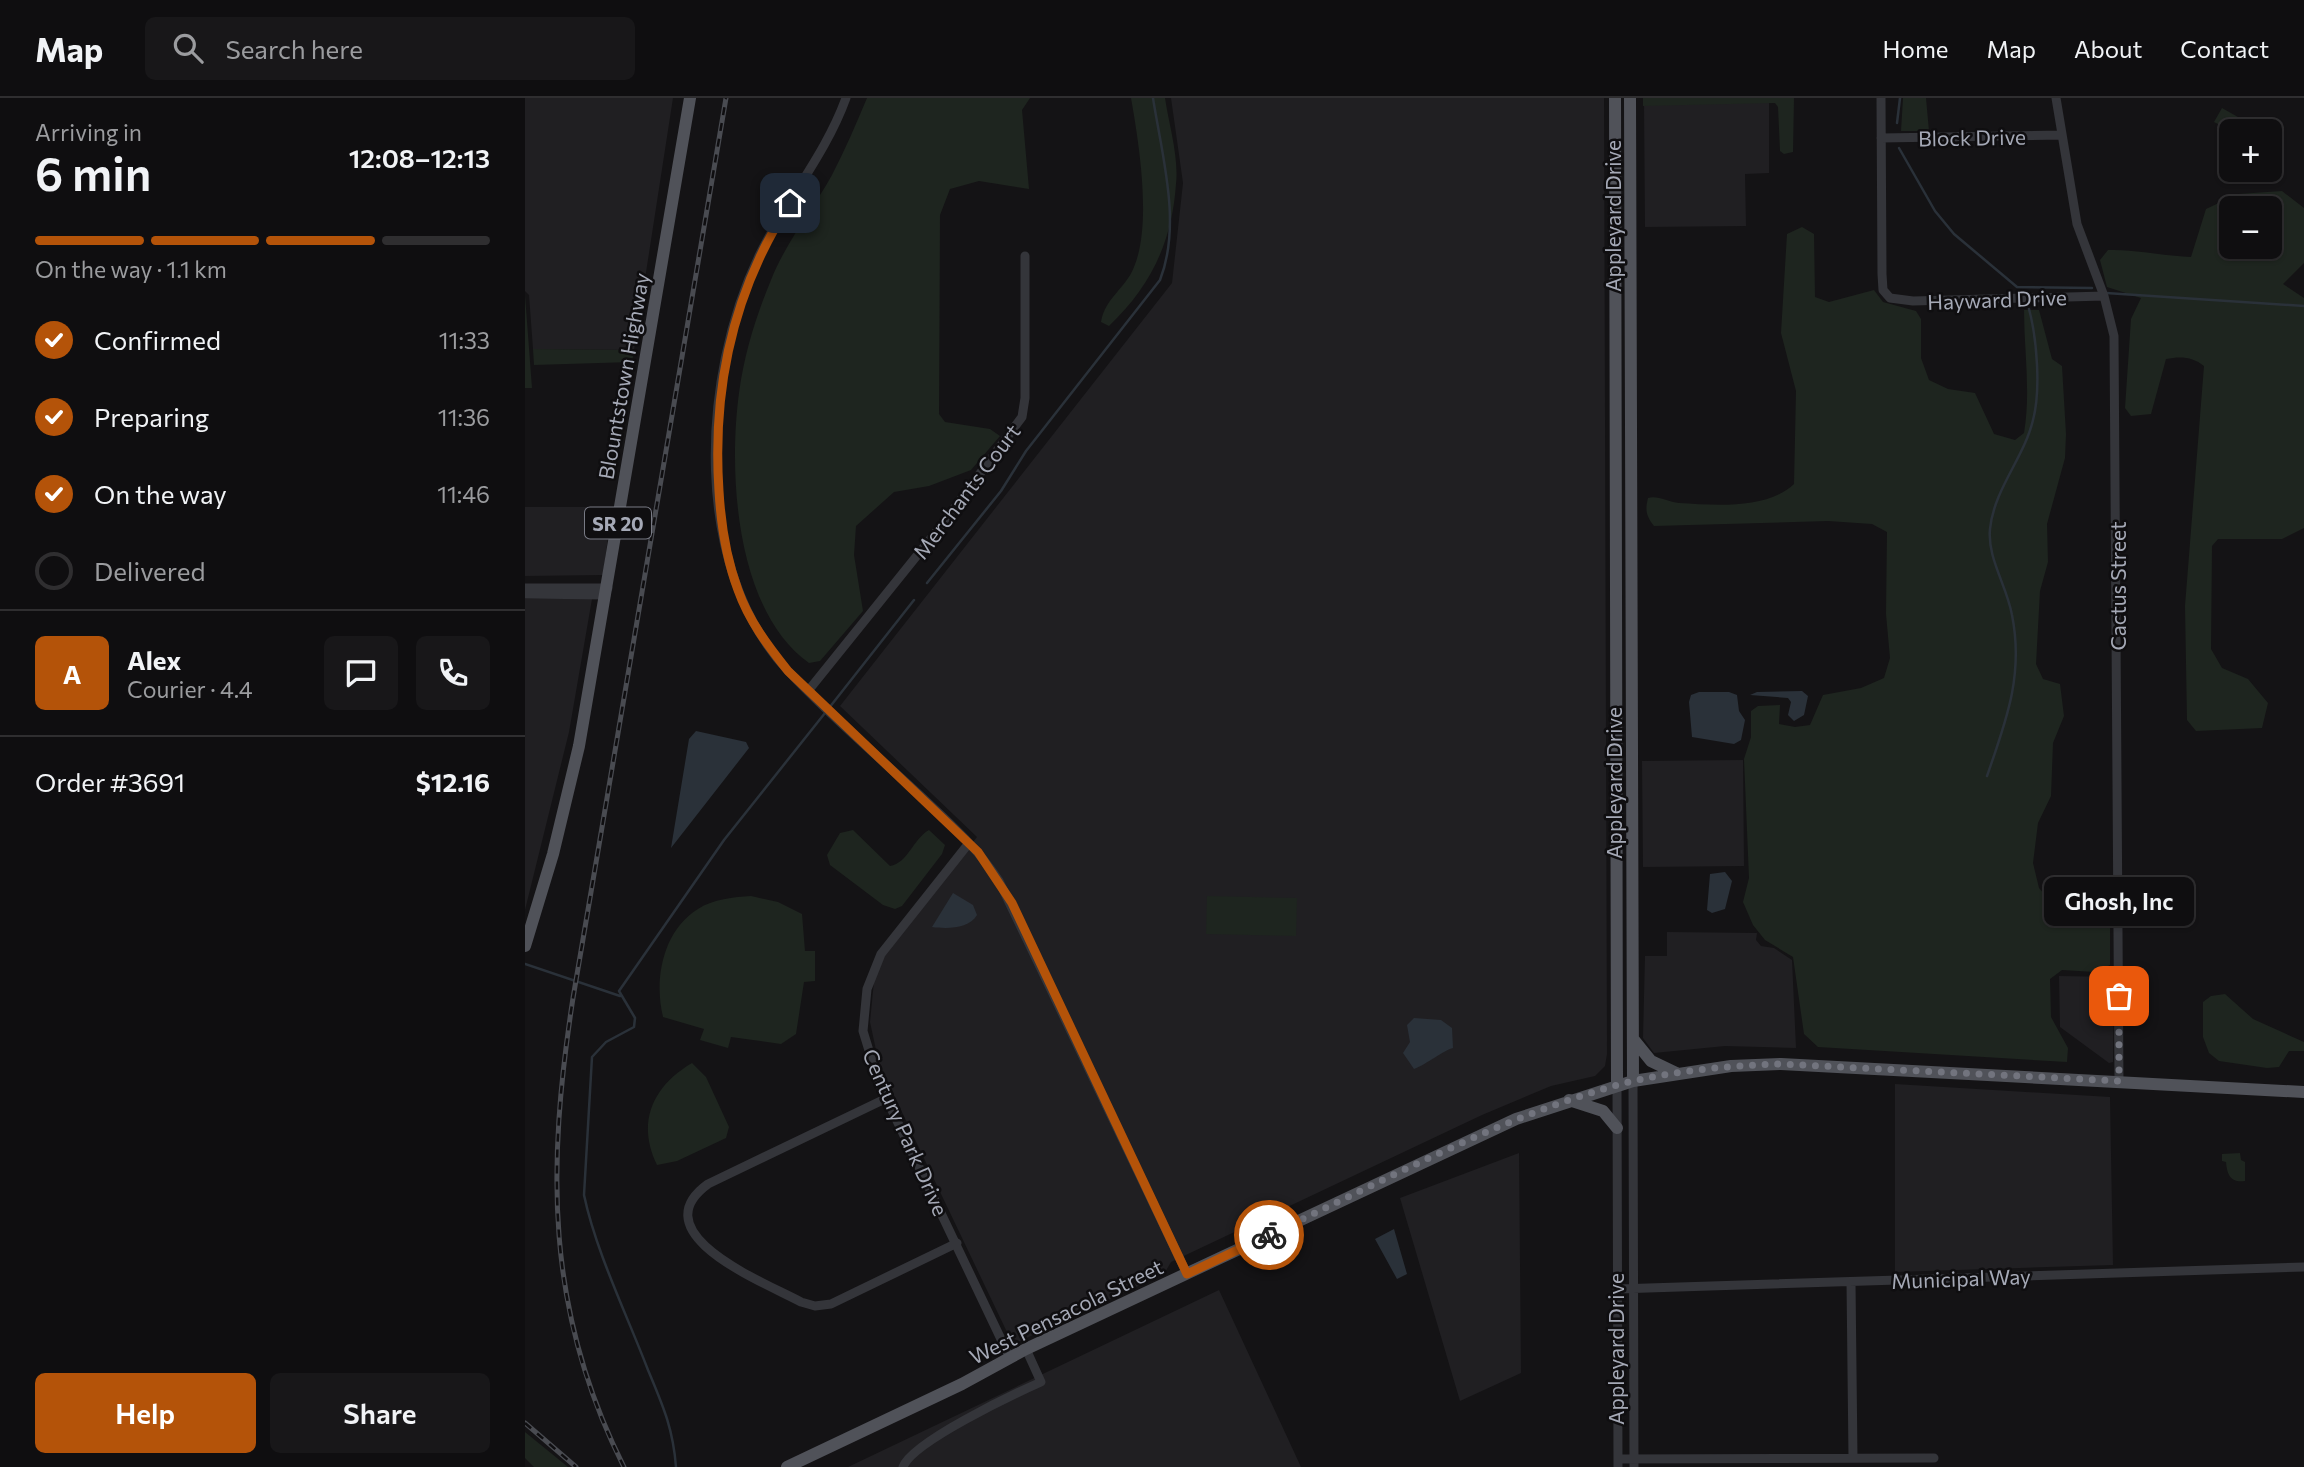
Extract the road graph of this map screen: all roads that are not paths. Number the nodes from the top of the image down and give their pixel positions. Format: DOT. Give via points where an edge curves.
graph roads {
  1 [pos="690,98"];
  2 [pos="846,98"];
  3 [pos="1615,98"];
  4 [pos="1630,98"];
  5 [pos="1881,98"];
  6 [pos="2056,98"];
  7 [pos="2063,135"];
  8 [pos="1881,138"];
  9 [pos="1615,197"];
  10 [pos="1631,197"];
  11 [pos="1025,256"];
  12 [pos="2104,296"];
  13 [pos="1616,403"];
  14 [pos="1631,403"];
  15 [pos="1632,586"];
  16 [pos="1616,587"];
  17 [pos="525,588"];
  18 [pos="607,591"];
  19 [pos="525,594"];
  20 [pos="811,694"];
  21 [pos="1616,755"];
  22 [pos="1632,755"];
  23 [pos="969,843"];
  24 [pos="1633,867"];
  25 [pos="1616,874"];
  26 [pos="526,945"];
  27 [pos="1633,1039"];
  28 [pos="1676,1073"];
  29 [pos="1633,1081"];
  30 [pos="2119,1081"];
  31 [pos="1616,1085"];
  32 [pos="2304,1092"];
  33 [pos="887,1098"];
  34 [pos="1569,1100"];
  35 [pos="1617,1128"];
  36 [pos="957,1243"];
  37 [pos="2304,1267"];
  38 [pos="1187,1274"];
  39 [pos="1851,1282"];
  40 [pos="1617,1289"];
  41 [pos="1635,1289"];
  42 [pos="1026,1349"];
  43 [pos="1010,1358"];
  44 [pos="1853,1458"];
  45 [pos="1934,1458"];
  46 [pos="1618,1463"];
  47 [pos="1634,1463"];
  48 [pos="787,1467"];
  49 [pos="903,1467"];
  1 -- 18 [label="main road, Blountstown Highway / SR 20"];
  2 -- 20 [label="street" via="741,297 721,380 716,445 724,541 741,598 769,647"];
  3 -- 9 [label="main road, Appleyard Drive"];
  4 -- 10 [label="main road, Appleyard Drive"];
  5 -- 8 [label="street"];
  6 -- 7 [label="street, Cactus Street"];
  7 -- 8 [label="street, Block Drive"];
  7 -- 12 [label="street, Cactus Street" via="2077,224"];
  8 -- 12 [label="street, Hayward Drive" via="1882,274 1883,290 1890,298"];
  9 -- 10 [label="street"];
  9 -- 13 [label="main road, Appleyard Drive"];
  10 -- 14 [label="main road, Appleyard Drive"];
  11 -- 20 [label="street, Merchants Court" via="1022,417"];
  12 -- 30 [label="street, Cactus Street" via="2116,362"];
  13 -- 14 [label="street"];
  13 -- 16 [label="main road, Appleyard Drive"];
  14 -- 15 [label="main road, Appleyard Drive"];
  15 -- 16 [label="street"];
  15 -- 22 [label="main road, Appleyard Drive"];
  16 -- 21 [label="main road, Appleyard Drive"];
  17 -- 18 [label="street"];
  18 -- 19 [label="street"];
  18 -- 26 [label="main road, Blountstown Highway / SR 20" via="569,792"];
  20 -- 23 [label="street"];
  21 -- 22 [label="street"];
  21 -- 25 [label="main road, Appleyard Drive"];
  22 -- 24 [label="main road, Appleyard Drive"];
  23 -- 33 [label="street, Century Park Drive" via="890,940 868,984 863,1031 870,1061"];
  23 -- 38 [label="street" via="987,862 1012,903"];
  24 -- 25 [label="street"];
  24 -- 27 [label="main road, Appleyard Drive"];
  25 -- 31 [label="main road, Appleyard Drive"];
  27 -- 28 [label="main road" via="1651,1061"];
  27 -- 29 [label="main road, Appleyard Drive"];
  28 -- 29 [label="main road, West Pensacola Street"];
  28 -- 30 [label="main road, West Pensacola Street" via="1781,1064"];
  29 -- 31 [label="main road, West Pensacola Street"];
  29 -- 41 [label="street, Appleyard Drive"];
  30 -- 32 [label="main road, West Pensacola Street"];
  31 -- 34 [label="main road, West Pensacola Street"];
  31 -- 35 [label="street, Appleyard Drive"];
  33 -- 36 [label="street, Century Park Drive"];
  33 -- 36 [label="street" via="708,1184 691,1204 690,1228 704,1248 809,1304 831,1304"];
  34 -- 35 [label="main road" via="1603,1111"];
  34 -- 38 [label="main road, West Pensacola Street" via="1516,1119"];
  35 -- 40 [label="street, Appleyard Drive"];
  36 -- 43 [label="street, Century Park Drive"];
  37 -- 39 [label="street, Municipal Way"];
  38 -- 42 [label="main road, West Pensacola Street"];
  39 -- 41 [label="street, Municipal Way"];
  39 -- 44 [label="street"];
  40 -- 41 [label="street, Municipal Way"];
  40 -- 46 [label="street, Appleyard Drive"];
  41 -- 47 [label="street, Appleyard Drive"];
  42 -- 43 [label="main road, West Pensacola Street"];
  42 -- 49 [label="street" via="1041,1382 994,1403 914,1450"];
  43 -- 48 [label="main road, West Pensacola Street"];
  44 -- 45 [label="street"];
  44 -- 47 [label="street"];
  46 -- 47 [label="street"];
}
